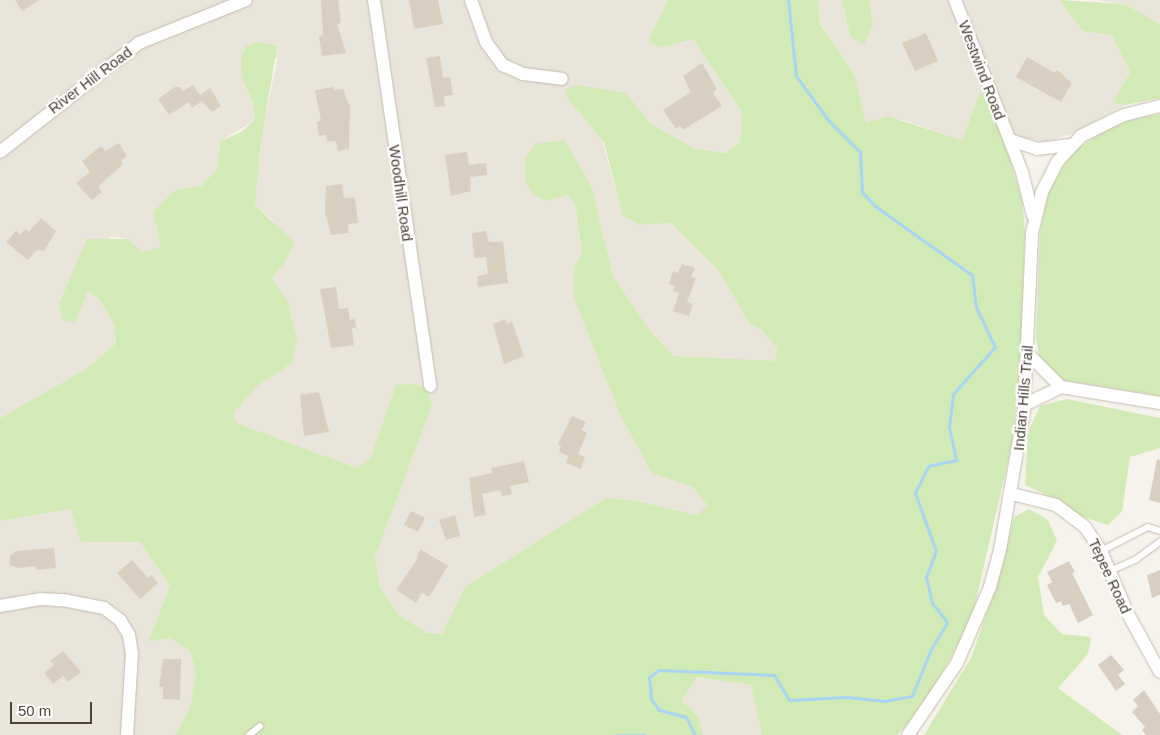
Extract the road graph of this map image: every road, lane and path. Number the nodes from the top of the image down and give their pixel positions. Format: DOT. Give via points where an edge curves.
graph roads {
  1 [pos="246,0"];
  2 [pos="374,0"];
  3 [pos="470,0"];
  4 [pos="955,0"];
  5 [pos="562,79"];
  6 [pos="1160,106"];
  7 [pos="1010,140"];
  8 [pos="1071,145"];
  9 [pos="0,152"];
  10 [pos="1034,220"];
  11 [pos="1028,354"];
  12 [pos="430,386"];
  13 [pos="1061,387"];
  14 [pos="1160,403"];
  15 [pos="1024,405"];
  16 [pos="1012,494"];
  17 [pos="1160,531"];
  18 [pos="1160,542"];
  19 [pos="1101,551"];
  20 [pos="1110,571"];
  21 [pos="0,606"];
  22 [pos="1160,672"];
  23 [pos="260,726"];
  24 [pos="127,735"];
  25 [pos="249,735"];
  26 [pos="908,735"];
  1 -- 9 [label="street, River Hill Road" via="139,43"];
  2 -- 12 [label="street, Woodhill Road"];
  3 -- 5 [label="street" via="486,42 503,65 523,74"];
  4 -- 7 [label="street, Westwind Road"];
  6 -- 8 [label="street, Indian Hills Trail" via="1104,123"];
  7 -- 8 [label="street" via="1037,149"];
  7 -- 10 [label="street, Westwind Road"];
  8 -- 10 [label="street, Indian Hills Trail" via="1049,175"];
  10 -- 11 [label="street, Indian Hills Trail"];
  11 -- 13 [label="street"];
  11 -- 15 [label="street, Indian Hills Trail"];
  13 -- 14 [label="street"];
  13 -- 15 [label="street"];
  15 -- 16 [label="street, Indian Hills Trail"];
  16 -- 19 [label="street, Tepee Road" via="1064,509 1085,527"];
  16 -- 26 [label="street, Indian Hills Trail" via="992,578 974,629 942,690"];
  17 -- 19 [label="lane" via="1148,527"];
  18 -- 20 [label="lane"];
  19 -- 20 [label="street, Tepee Road"];
  20 -- 22 [label="street, Tepee Road" via="1128,614"];
  21 -- 24 [label="street" via="41,599 64,600 104,608 120,620 129,635 132,653"];
  23 -- 25 [label="lane"];
}
